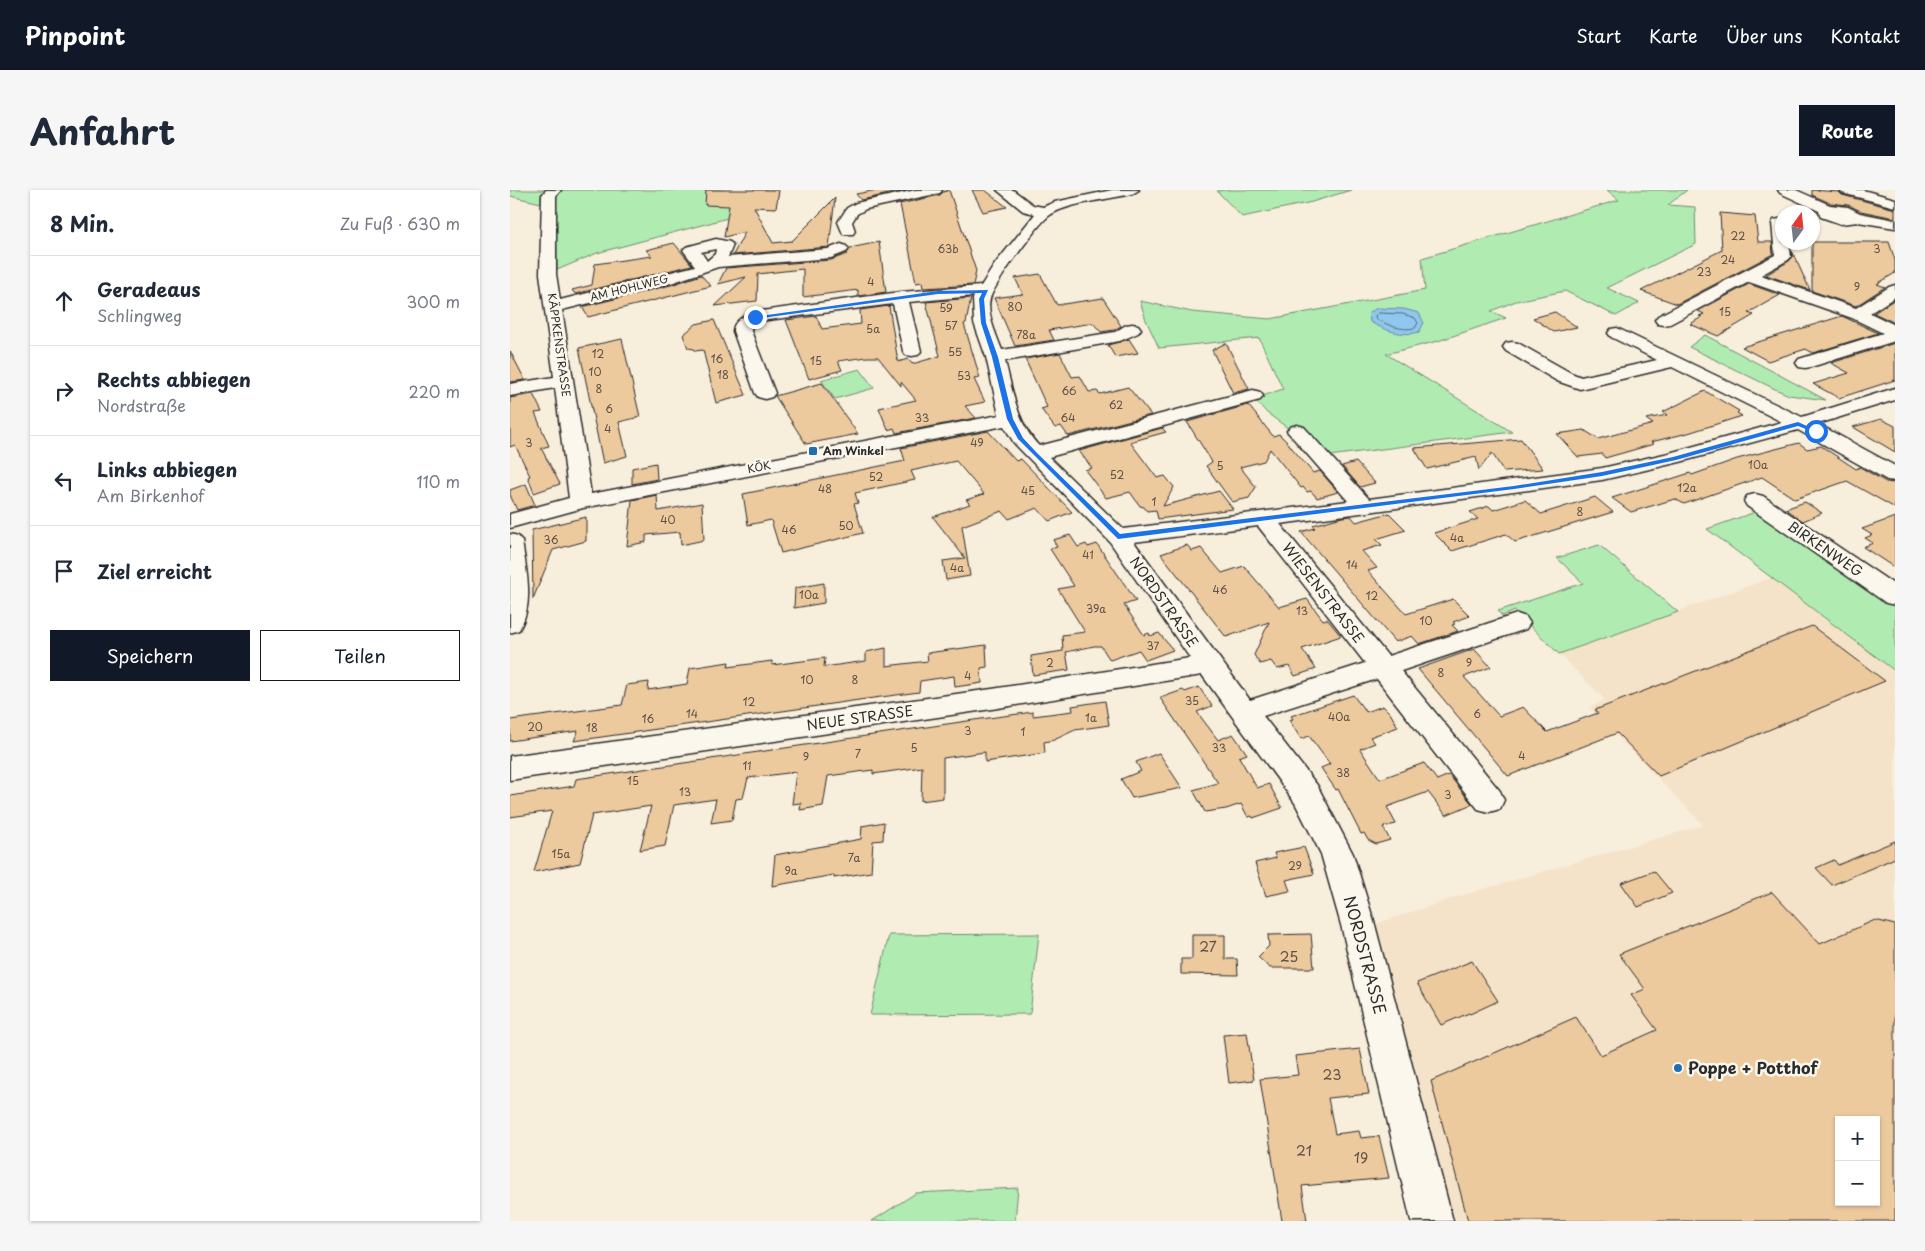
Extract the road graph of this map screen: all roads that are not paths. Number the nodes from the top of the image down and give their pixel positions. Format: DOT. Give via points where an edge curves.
graph roads {
  1 [pos="554,190"];
  2 [pos="935,190"];
  3 [pos="1004,190"];
  4 [pos="1132,190"];
  5 [pos="1785,190"];
  6 [pos="1847,190"];
  7 [pos="1895,203"];
  8 [pos="1045,212"];
  9 [pos="1895,224"];
  10 [pos="1782,250"];
  11 [pos="1748,276"];
  12 [pos="1895,290"];
  13 [pos="986,291"];
  14 [pos="900,297"];
  15 [pos="553,307"];
  16 [pos="1858,314"];
  17 [pos="1664,320"];
  18 [pos="1132,329"];
  19 [pos="1617,332"];
  20 [pos="1895,334"];
  21 [pos="1512,347"];
  22 [pos="912,351"];
  23 [pos="995,357"];
  24 [pos="1674,362"];
  25 [pos="1805,363"];
  26 [pos="564,381"];
  27 [pos="510,390"];
  28 [pos="765,393"];
  29 [pos="1895,394"];
  30 [pos="1253,396"];
  31 [pos="1010,419"];
  32 [pos="1798,424"];
  33 [pos="1297,431"];
  34 [pos="1035,454"];
  35 [pos="1895,475"];
  36 [pos="1755,501"];
  37 [pos="581,502"];
  38 [pos="1363,505"];
  39 [pos="1264,519"];
  40 [pos="510,521"];
  41 [pos="1118,537"];
  42 [pos="510,541"];
  43 [pos="1895,596"];
  44 [pos="1518,623"];
  45 [pos="510,624"];
  46 [pos="1209,665"];
  47 [pos="1381,667"];
  48 [pos="1245,712"];
  49 [pos="510,768"];
  50 [pos="1489,800"];
  51 [pos="1432,1221"];
  1 -- 15 [label="street, KÄPPKENSTRASSE" via="549,195 548,274"];
  2 -- 15 [label="street, AM HOHLWEG" via="861,206 852,211 845,222 855,239 839,235 841,249 831,253 710,266"];
  3 -- 8 [label="street" via="1028,208"];
  4 -- 8 [label="street, NORDSTRASSE" via="1060,204"];
  5 -- 9 [label="street" via="1829,210 1826,214 1837,219 1856,218"];
  6 -- 7 [label="street"];
  8 -- 13 [label="street, NORDSTRASSE"];
  10 -- 11 [label="street" via="1783,257"];
  11 -- 16 [label="street"];
  11 -- 17 [label="street"];
  12 -- 16 [label="street"];
  13 -- 14 [label="street"];
  13 -- 23 [label="street, NORDSTRASSE" via="981,299 981,310"];
  14 -- 22 [label="street"];
  14 -- 28 [label="street" via="763,315 747,321 742,331"];
  15 -- 26 [label="street, KÄPPKENSTRASSE"];
  16 -- 20 [label="street"];
  18 -- 23 [label="street" via="1120,336"];
  19 -- 24 [label="street"];
  20 -- 25 [label="street"];
  21 -- 24 [label="street" via="1580,383"];
  23 -- 31 [label="street, NORDSTRASSE"];
  24 -- 32 [label="street"];
  26 -- 27 [label="street"];
  26 -- 37 [label="street, KÄPPKENSTRASSE"];
  29 -- 32 [label="street"];
  30 -- 34 [label="street"];
  31 -- 34 [label="street, NORDSTRASSE" via="1021,439"];
  31 -- 37 [label="street, KÖK"];
  32 -- 35 [label="street"];
  32 -- 38 [label="street" via="1602,474 1514,488"];
  33 -- 38 [label="street"];
  34 -- 41 [label="street, NORDSTRASSE"];
  36 -- 43 [label="street, BIRKENWEG"];
  37 -- 40 [label="street, KÖK"];
  38 -- 39 [label="street"];
  39 -- 41 [label="street"];
  39 -- 47 [label="street, WIESENSTRASSE"];
  41 -- 46 [label="street, NORDSTRASSE"];
  42 -- 45 [label="street" via="517,591"];
  44 -- 47 [label="street"];
  46 -- 48 [label="street, NORDSTRASSE"];
  46 -- 49 [label="street, NEUE STRASSE"];
  47 -- 48 [label="street"];
  47 -- 50 [label="street, WIESENSTRASSE"];
  48 -- 51 [label="street, NORDSTRASSE" via="1306,794 1337,854 1381,1012"];
}
